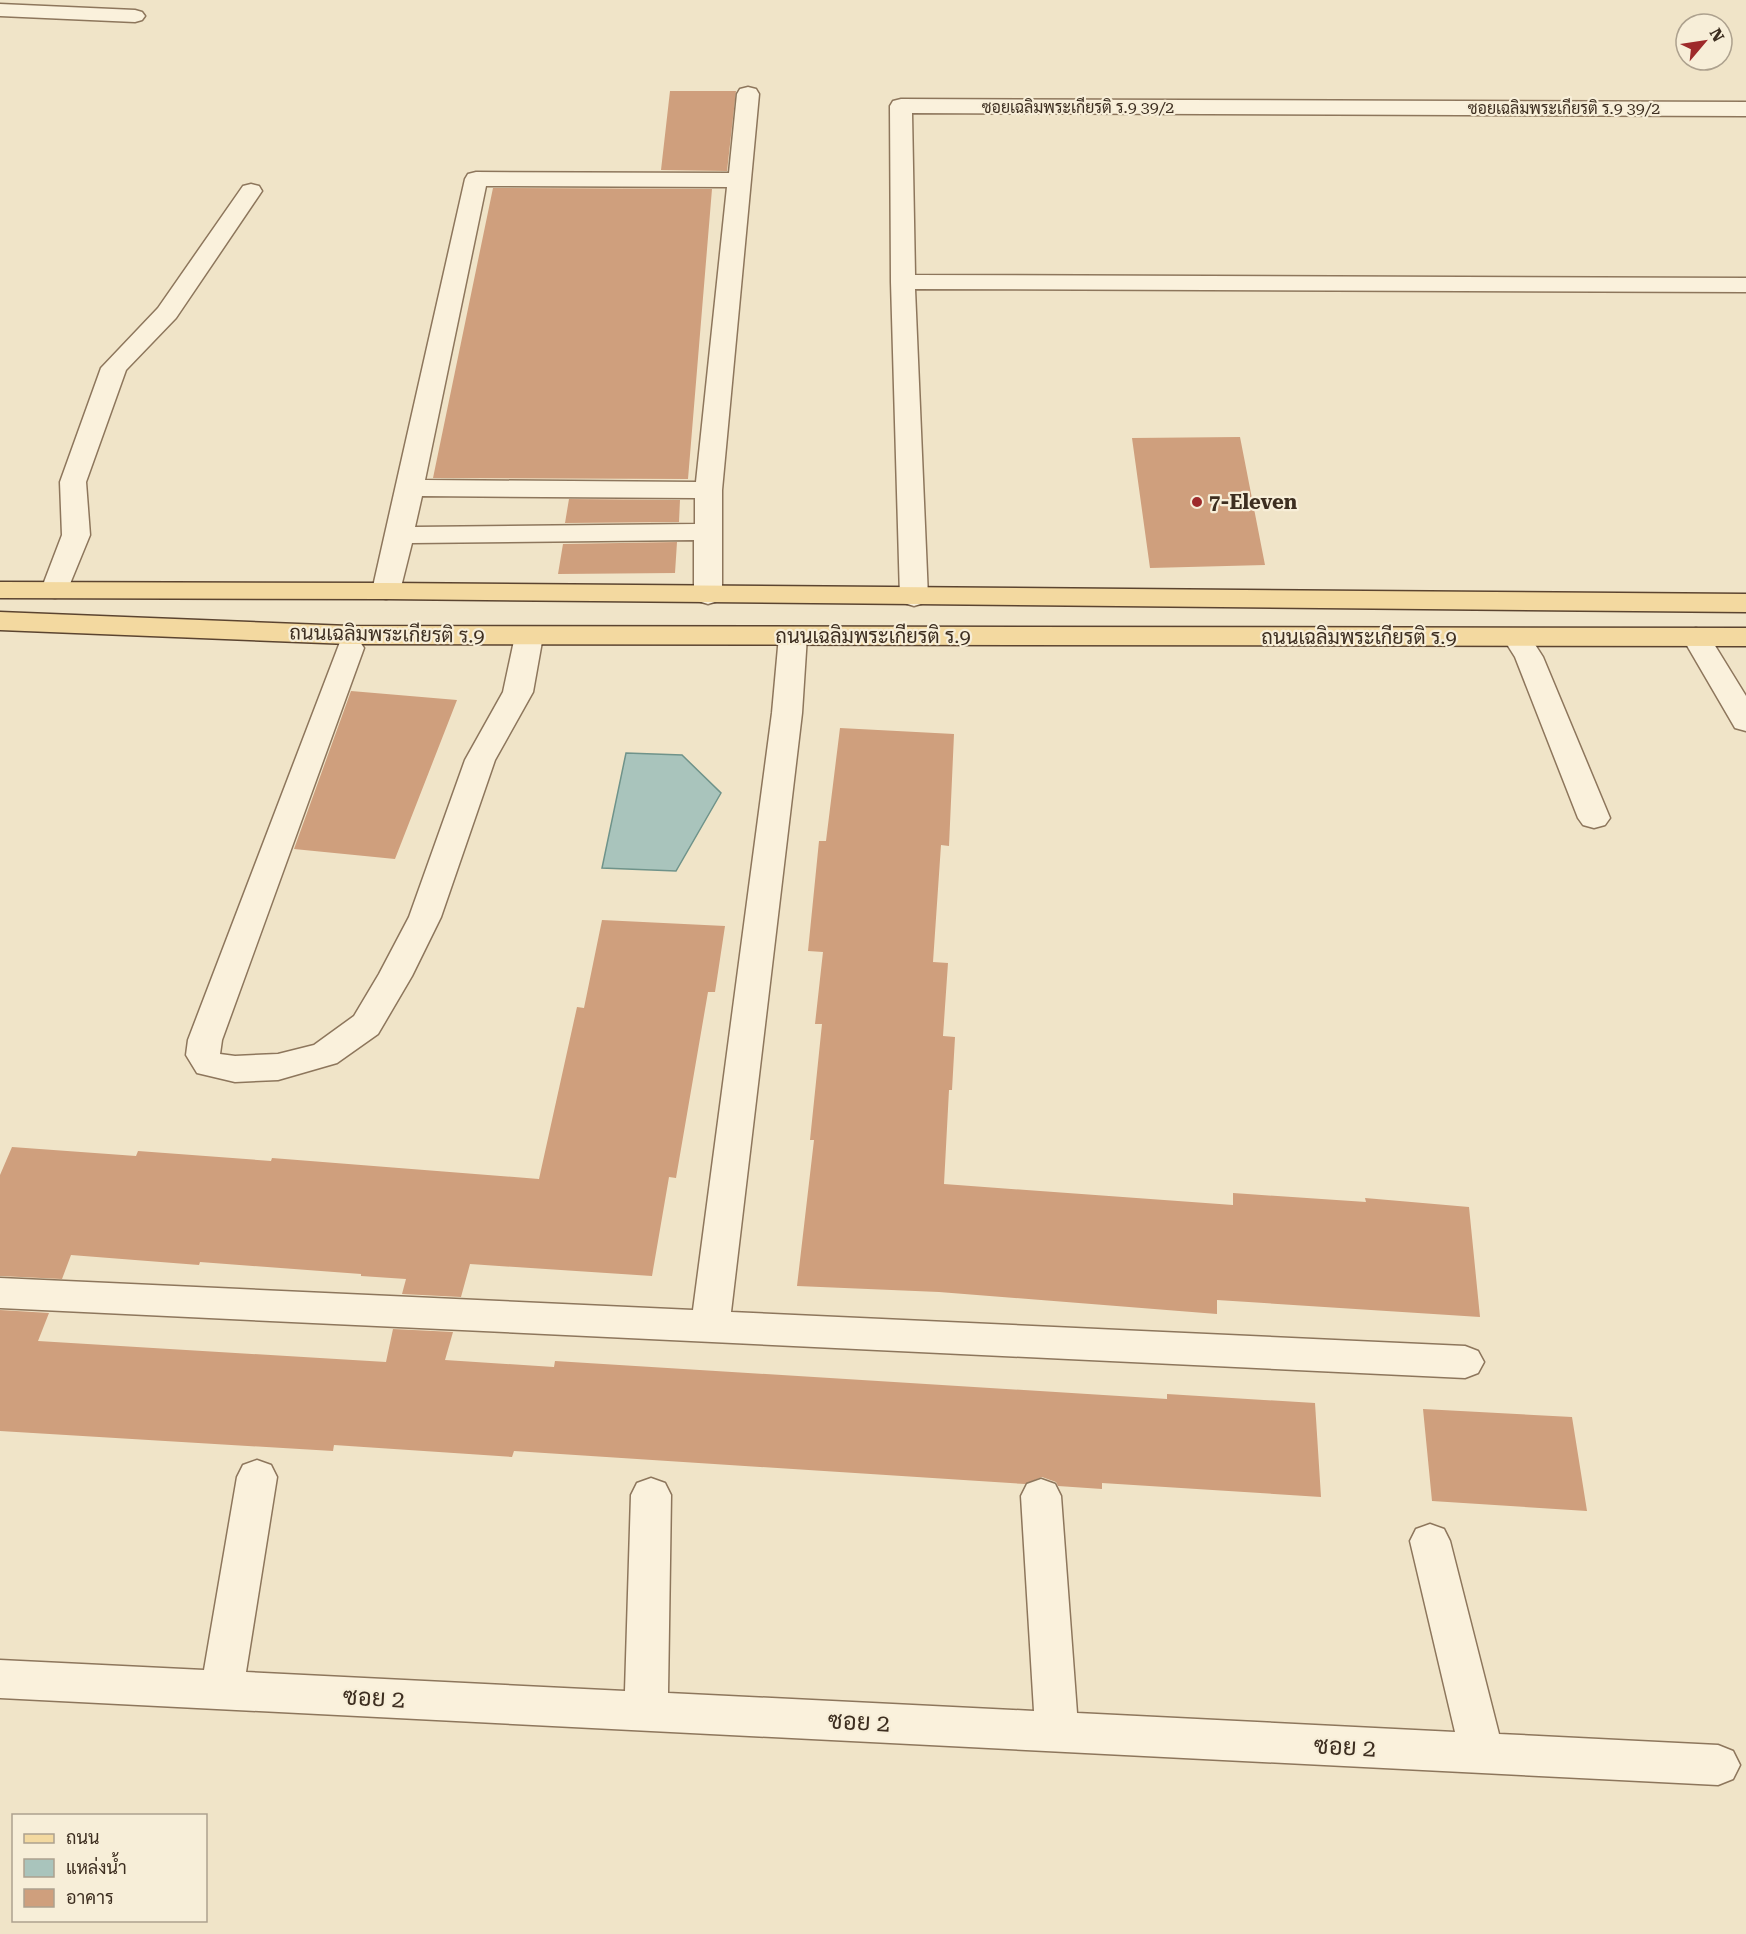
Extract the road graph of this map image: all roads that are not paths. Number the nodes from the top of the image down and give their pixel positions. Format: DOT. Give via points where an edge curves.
graph roads {
  1 [pos="0,10"];
  2 [pos="135,16"];
  3 [pos="748,94"];
  4 [pos="1746,109"];
  5 [pos="739,180"];
  6 [pos="251,192"];
  7 [pos="903,282"];
  8 [pos="1746,285"];
  9 [pos="410,488"];
  10 [pos="709,490"];
  11 [pos="708,532"];
  12 [pos="400,535"];
  13 [pos="0,590"];
  14 [pos="55,590"];
  15 [pos="386,591"];
  16 [pos="708,595"];
  17 [pos="914,597"];
  18 [pos="1746,603"];
  19 [pos="0,621"];
  20 [pos="529,636"];
  21 [pos="793,636"];
  22 [pos="1696,637"];
  23 [pos="1746,637"];
  24 [pos="1517,638"];
  25 [pos="350,648"];
  26 [pos="1746,721"];
  27 [pos="1594,818"];
  28 [pos="0,1293"];
  29 [pos="710,1327"];
  30 [pos="1465,1362"];
  31 [pos="257,1477"];
  32 [pos="651,1495"];
  33 [pos="1041,1496"];
  34 [pos="1430,1541"];
  35 [pos="0,1679"];
  36 [pos="222,1690"];
  37 [pos="646,1712"];
  38 [pos="1057,1732"];
  39 [pos="1482,1754"];
  40 [pos="1718,1765"];
  1 -- 2 [label="street"];
  3 -- 5 [label="street"];
  4 -- 7 [label="street, ซอยเฉลิมพระเกียรติ ร.9 39/2" via="901,106"];
  5 -- 9 [label="street" via="476,179"];
  5 -- 10 [label="street"];
  6 -- 14 [label="street" via="167,313 114,368 74,482 76,535"];
  7 -- 8 [label="street"];
  7 -- 17 [label="street, ซอยเฉลิมพระเกียรติ ร.9 39/2"];
  9 -- 10 [label="street"];
  9 -- 12 [label="street"];
  10 -- 11 [label="street"];
  11 -- 12 [label="street"];
  11 -- 16 [label="street"];
  12 -- 15 [label="street"];
  13 -- 14 [label="main road, ถนนเฉลิมพระเกียรติ ร.9"];
  14 -- 15 [label="main road, ถนนเฉลิมพระเกียรติ ร.9"];
  15 -- 16 [label="main road, ถนนเฉลิมพระเกียรติ ร.9"];
  16 -- 17 [label="main road, ถนนเฉลิมพระเกียรติ ร.9"];
  17 -- 18 [label="main road, ถนนเฉลิมพระเกียรติ ร.9"];
  19 -- 20 [label="main road, ถนนเฉลิมพระเกียรติ ร.9" via="349,635"];
  20 -- 21 [label="main road, ถนนเฉลิมพระเกียรติ ร.9"];
  20 -- 25 [label="street" via="518,692 480,760 425,917 366,1025 325,1054 278,1066 235,1069 209,1064 203,1055 205,1040"];
  21 -- 24 [label="main road, ถนนเฉลิมพระเกียรติ ร.9"];
  21 -- 29 [label="street" via="787,712"];
  22 -- 23 [label="main road, ถนนเฉลิมพระเกียรติ ร.9"];
  22 -- 24 [label="main road, ถนนเฉลิมพระเกียรติ ร.9"];
  22 -- 26 [label="street"];
  24 -- 27 [label="street" via="1529,657"];
  28 -- 29 [label="street"];
  29 -- 30 [label="street"];
  31 -- 36 [label="street"];
  32 -- 37 [label="street"];
  33 -- 38 [label="street"];
  34 -- 39 [label="street"];
  35 -- 36 [label="street, ซอย 2"];
  36 -- 37 [label="street, ซอย 2"];
  37 -- 38 [label="street, ซอย 2"];
  38 -- 39 [label="street, ซอย 2"];
  39 -- 40 [label="street, ซอย 2"];
}
